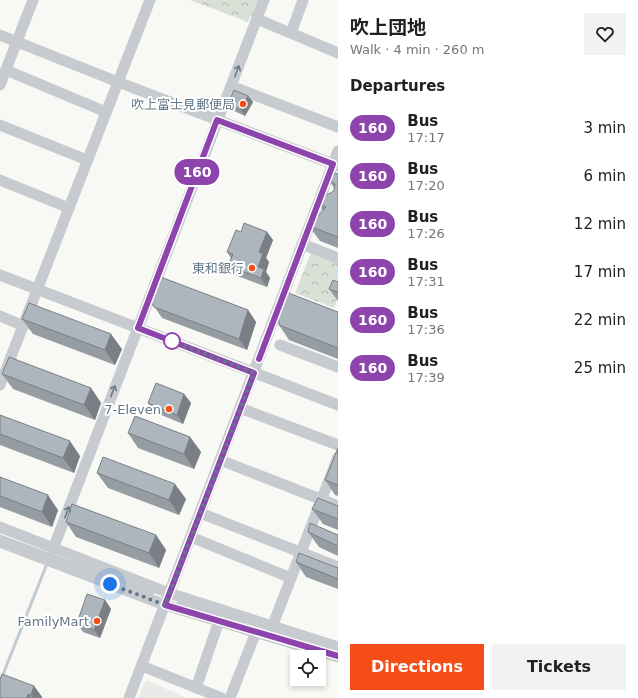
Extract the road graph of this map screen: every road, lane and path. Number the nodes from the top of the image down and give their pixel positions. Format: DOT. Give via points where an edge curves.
graph roads {
  1 [pos="33,0"];
  2 [pos="150,0"];
  3 [pos="264,0"];
  4 [pos="303,0"];
  5 [pos="257,19"];
  6 [pos="291,33"];
  7 [pos="0,34"];
  8 [pos="17,41"];
  9 [pos="338,53"];
  10 [pos="6,70"];
  11 [pos="118,82"];
  12 [pos="0,85"];
  13 [pos="231,86"];
  14 [pos="106,112"];
  15 [pos="217,120"];
  16 [pos="0,125"];
  17 [pos="338,126"];
  18 [pos="338,151"];
  19 [pos="87,160"];
  20 [pos="336,165"];
  21 [pos="0,180"];
  22 [pos="321,195"];
  23 [pos="332,200"];
  24 [pos="69,208"];
  25 [pos="302,244"];
  26 [pos="338,258"];
  27 [pos="0,275"];
  28 [pos="37,289"];
  29 [pos="0,316"];
  30 [pos="24,326"];
  31 [pos="138,328"];
  32 [pos="280,345"];
  33 [pos="338,367"];
  34 [pos="254,373"];
  35 [pos="1,379"];
  36 [pos="338,405"];
  37 [pos="240,408"];
  38 [pos="338,445"];
  39 [pos="338,457"];
  40 [pos="220,460"];
  41 [pos="322,499"];
  42 [pos="338,506"];
  43 [pos="200,513"];
  44 [pos="0,527"];
  45 [pos="190,537"];
  46 [pos="0,542"];
  47 [pos="53,549"];
  48 [pos="301,552"];
  49 [pos="338,567"];
  50 [pos="291,578"];
  51 [pos="169,593"];
  52 [pos="165,605"];
  53 [pos="219,621"];
  54 [pos="272,627"];
  55 [pos="256,632"];
  56 [pos="338,647"];
  57 [pos="338,656"];
  58 [pos="142,666"];
  59 [pos="196,688"];
  60 [pos="129,698"];
  61 [pos="222,698"];
  62 [pos="230,698"];
  1 -- 8 [label="street"];
  2 -- 11 [label="street"];
  3 -- 5 [label="street"];
  4 -- 6 [label="street"];
  5 -- 6 [label="street"];
  13 -- 5 [label="street, one-way"];
  6 -- 9 [label="street"];
  7 -- 8 [label="street"];
  8 -- 10 [label="street"];
  8 -- 11 [label="street"];
  10 -- 12 [label="street"];
  10 -- 14 [label="street"];
  11 -- 14 [label="street"];
  11 -- 15 [label="street"];
  13 -- 15 [label="street"];
  13 -- 17 [label="street"];
  14 -- 19 [label="street"];
  15 -- 20 [label="street"];
  15 -- 31 [label="street"];
  16 -- 19 [label="street"];
  18 -- 20 [label="street"];
  19 -- 24 [label="street"];
  20 -- 22 [label="street"];
  21 -- 24 [label="street"];
  22 -- 23 [label="street"];
  22 -- 25 [label="street"];
  24 -- 28 [label="street"];
  25 -- 26 [label="street"];
  25 -- 34 [label="street" via="288,293"];
  27 -- 28 [label="street"];
  28 -- 30 [label="street"];
  28 -- 31 [label="street"];
  29 -- 30 [label="street"];
  30 -- 35 [label="street"];
  31 -- 34 [label="street"];
  47 -- 31 [label="street, one-way"];
  32 -- 33 [label="street"];
  34 -- 36 [label="street"];
  34 -- 37 [label="street"];
  37 -- 38 [label="street"];
  37 -- 40 [label="street"];
  39 -- 41 [label="street"];
  40 -- 41 [label="street"];
  40 -- 43 [label="street"];
  41 -- 42 [label="street"];
  41 -- 48 [label="street"];
  43 -- 45 [label="street"];
  43 -- 48 [label="street"];
  44 -- 47 [label="street"];
  45 -- 50 [label="street"];
  45 -- 51 [label="street"];
  46 -- 52 [label="street"];
  47 -- 51 [label="street"];
  48 -- 49 [label="street"];
  48 -- 50 [label="street"];
  50 -- 54 [label="street"];
  51 -- 52 [label="street"];
  51 -- 54 [label="street"];
  52 -- 53 [label="street"];
  52 -- 58 [label="street"];
  53 -- 55 [label="street"];
  53 -- 59 [label="street"];
  54 -- 56 [label="street"];
  55 -- 57 [label="street"];
  55 -- 62 [label="street"];
  58 -- 59 [label="street"];
  58 -- 60 [label="street"];
  59 -- 61 [label="street"];
}
